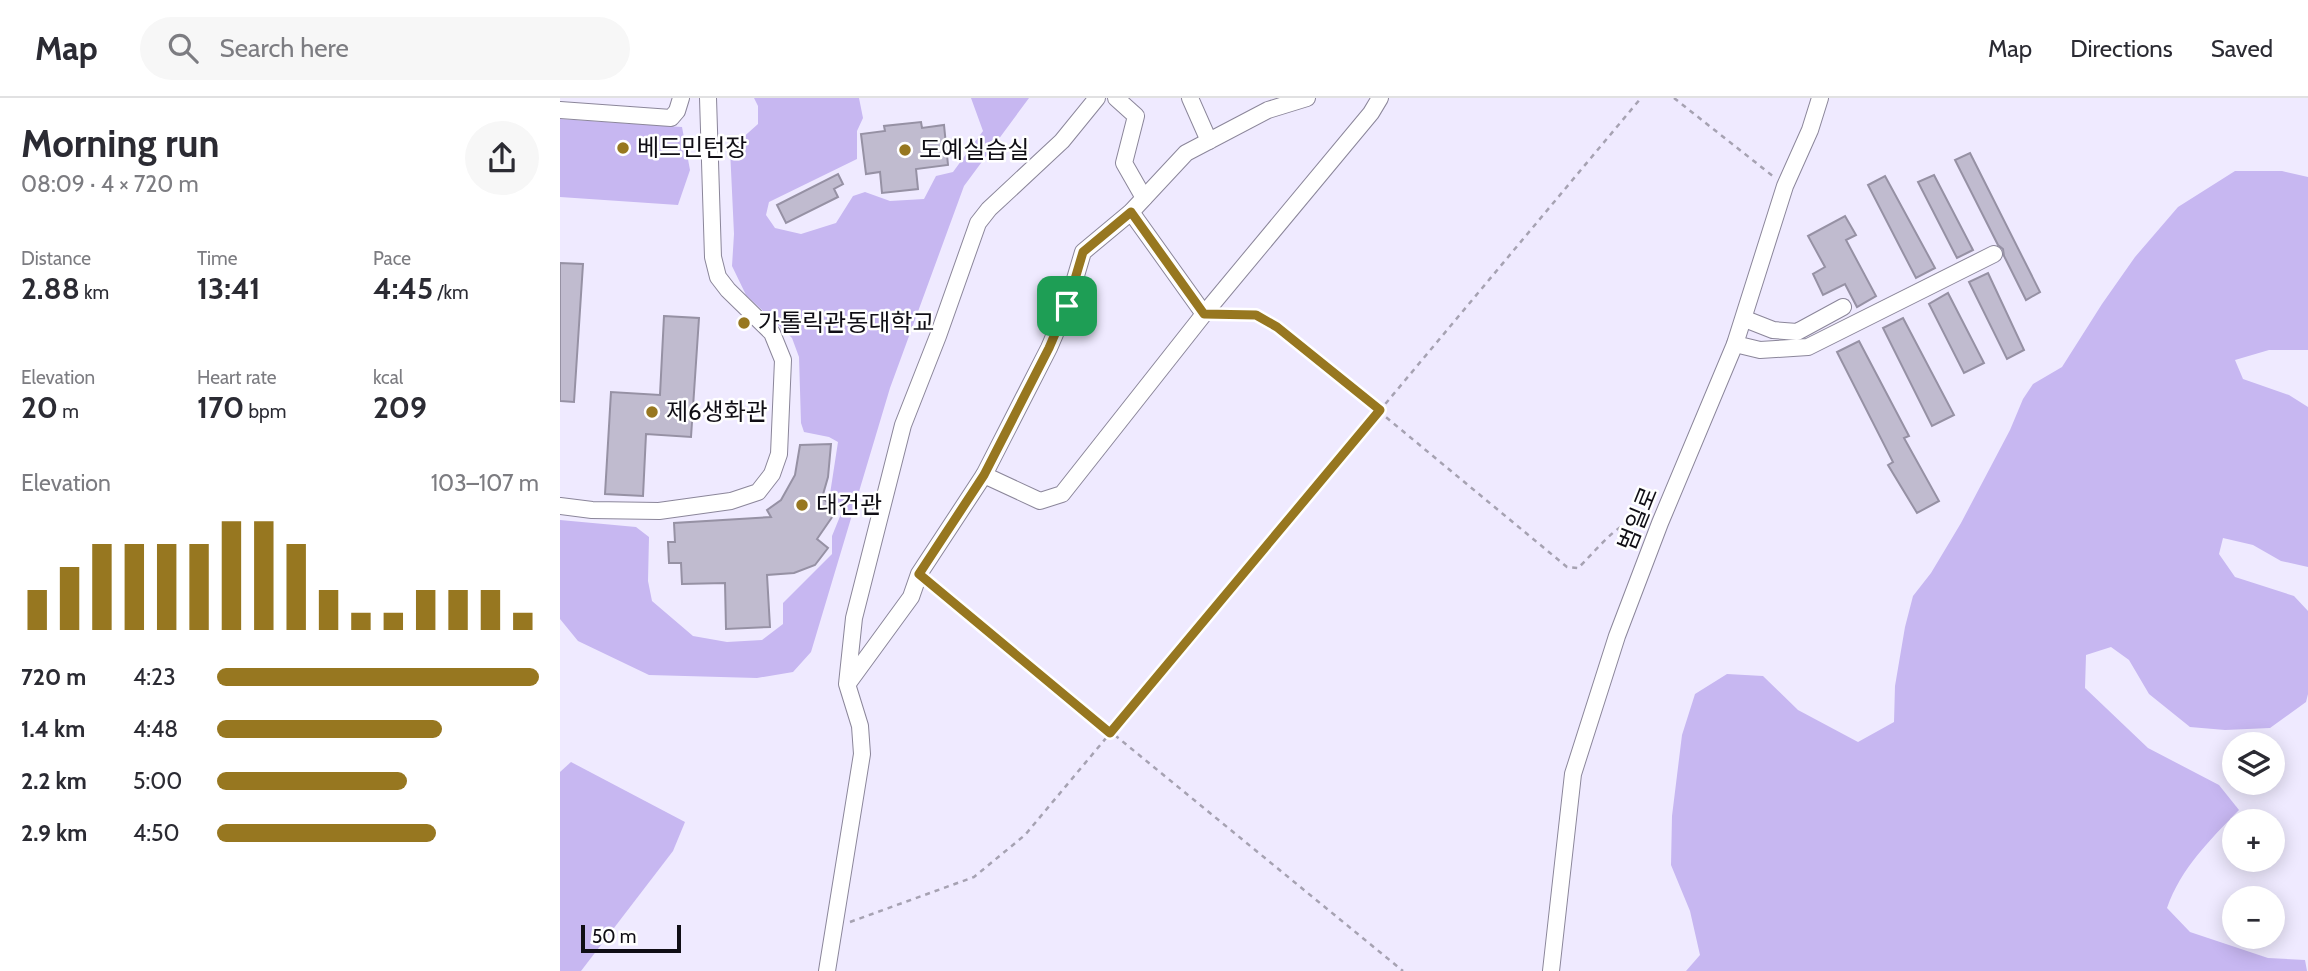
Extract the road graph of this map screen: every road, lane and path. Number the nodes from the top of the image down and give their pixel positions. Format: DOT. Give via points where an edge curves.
graph roads {
  1 [pos="681,98"];
  2 [pos="708,98"];
  3 [pos="1097,98"];
  4 [pos="1116,98"];
  5 [pos="1190,98"];
  6 [pos="1307,98"];
  7 [pos="1380,98"];
  8 [pos="1641,98"];
  9 [pos="1674,98"];
  10 [pos="1821,98"];
  11 [pos="560,110"];
  12 [pos="1209,141"];
  13 [pos="1785,186"];
  14 [pos="1144,198"];
  15 [pos="1131,212"];
  16 [pos="1994,254"];
  17 [pos="1843,307"];
  18 [pos="1204,314"];
  19 [pos="1745,319"];
  20 [pos="1735,344"];
  21 [pos="1380,410"];
  22 [pos="984,475"];
  23 [pos="560,506"];
  24 [pos="1660,523"];
  25 [pos="919,574"];
  26 [pos="847,684"];
  27 [pos="1110,733"];
  28 [pos="835,928"];
  29 [pos="827,971"];
  30 [pos="1403,971"];
  31 [pos="1551,971"];
  1 -- 11 [label="street" via="671,118"];
  2 -- 23 [label="street" via="713,257 718,277 772,333 783,360 779,454 772,474 758,492 731,501 659,511"];
  3 -- 26 [label="street" via="1062,141 989,209 972,234 904,425 854,618"];
  4 -- 14 [label="street" via="1136,116 1124,163"];
  5 -- 12 [label="street"];
  6 -- 12 [label="street" via="1268,110"];
  7 -- 18 [label="street"];
  8 -- 21 [label="path"];
  9 -- 13 [label="path"];
  10 -- 13 [label="street, 범일로"];
  12 -- 14 [label="street" via="1186,153"];
  13 -- 19 [label="street, 범일로"];
  14 -- 15 [label="street"];
  15 -- 18 [label="street"];
  15 -- 22 [label="street" via="1083,252 1049,348"];
  16 -- 20 [label="street" via="1808,348 1760,350"];
  17 -- 19 [label="street" via="1797,332 1773,330"];
  18 -- 21 [label="path" via="1256,315"];
  18 -- 22 [label="street" via="1062,494 1040,501"];
  19 -- 20 [label="street, 범일로"];
  20 -- 24 [label="street, 범일로"];
  21 -- 24 [label="path" via="1567,567 1578,568 1614,530 1635,520"];
  21 -- 27 [label="path"];
  22 -- 25 [label="street"];
  24 -- 31 [label="street, 범일로" via="1617,636 1573,774"];
  25 -- 26 [label="street" via="911,597"];
  25 -- 27 [label="path"];
  26 -- 28 [label="street" via="860,726 862,754"];
  27 -- 28 [label="path" via="1026,835 974,877"];
  27 -- 30 [label="path"];
  28 -- 29 [label="street"];
}
